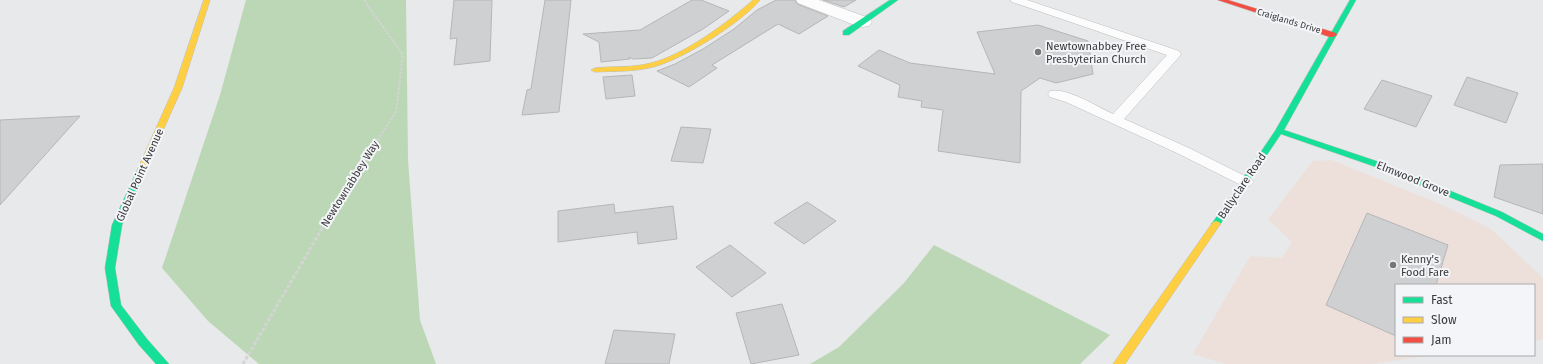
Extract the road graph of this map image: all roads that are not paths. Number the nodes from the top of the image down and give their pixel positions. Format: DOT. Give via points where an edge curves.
graph roads {
  1 [pos="207,0"];
  2 [pos="757,0"];
  3 [pos="804,0"];
  4 [pos="895,0"];
  5 [pos="1016,0"];
  6 [pos="1221,0"];
  7 [pos="1353,0"];
  8 [pos="863,22"];
  9 [pos="846,33"];
  10 [pos="1333,35"];
  11 [pos="595,70"];
  12 [pos="1055,94"];
  13 [pos="1115,120"];
  14 [pos="1279,131"];
  15 [pos="1246,182"];
  16 [pos="1543,238"];
  17 [pos="163,364"];
  18 [pos="1119,364"];
  1 -- 17 [label="street, Global Point Avenue" via="192,52 178,88 117,225 110,268 116,306 142,342"];
  2 -- 11 [label="street" via="742,13 660,62 646,66"];
  3 -- 8 [label="street"];
  4 -- 8 [label="street"];
  5 -- 13 [label="lane" via="1175,54"];
  6 -- 10 [label="street, Craiglands Drive"];
  7 -- 10 [label="street, Ballyclare Road"];
  8 -- 9 [label="street"];
  10 -- 14 [label="street, Ballyclare Road"];
  12 -- 13 [label="lane"];
  13 -- 15 [label="lane"];
  14 -- 15 [label="street, Ballyclare Road"];
  14 -- 16 [label="street, Elmwood Grove" via="1379,165 1499,214"];
  15 -- 18 [label="street, Ballyclare Road"];
}
